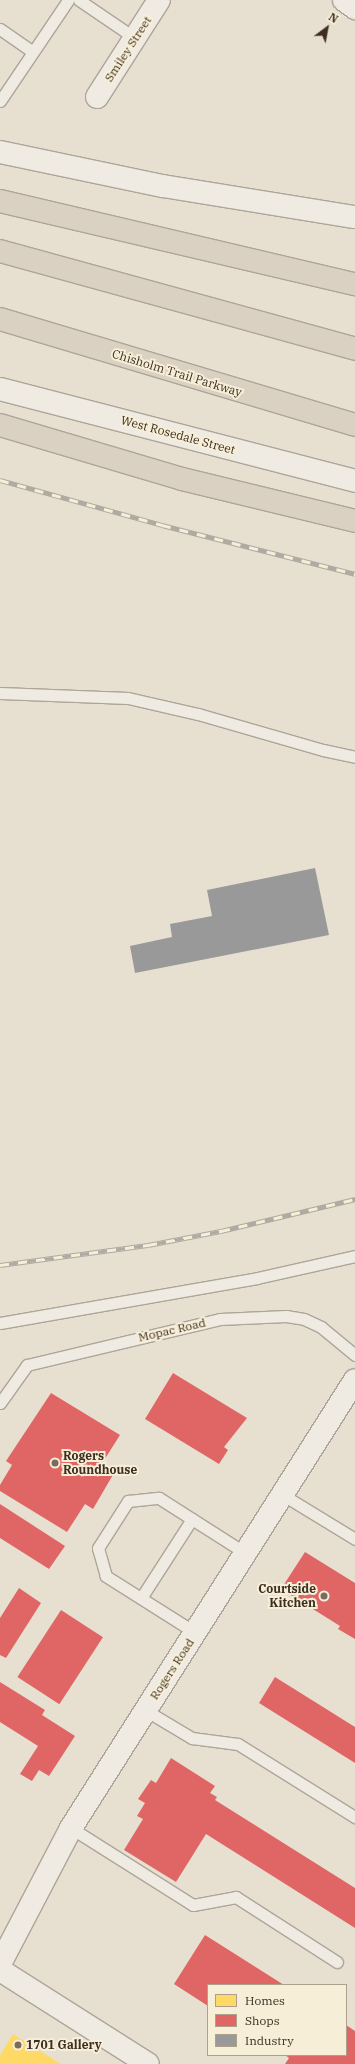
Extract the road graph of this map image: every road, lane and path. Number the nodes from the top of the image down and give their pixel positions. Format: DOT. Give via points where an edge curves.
graph roads {
  1 [pos="68,0"];
  2 [pos="79,0"];
  3 [pos="159,0"];
  4 [pos="344,0"];
  5 [pos="355,8"];
  6 [pos="0,29"];
  7 [pos="135,38"];
  8 [pos="32,51"];
  9 [pos="97,97"];
  10 [pos="0,100"];
  11 [pos="0,152"];
  12 [pos="0,201"];
  13 [pos="355,217"];
  14 [pos="0,251"];
  15 [pos="355,284"];
  16 [pos="0,318"];
  17 [pos="355,349"];
  18 [pos="0,389"];
  19 [pos="0,425"];
  20 [pos="355,425"];
  21 [pos="355,481"];
  22 [pos="355,522"];
  23 [pos="0,693"];
  24 [pos="355,756"];
  25 [pos="355,1256"];
  26 [pos="0,1323"];
  27 [pos="355,1355"];
  28 [pos="355,1380"];
  29 [pos="0,1403"];
  30 [pos="284,1495"];
  31 [pos="192,1519"];
  32 [pos="355,1539"];
  33 [pos="247,1554"];
  34 [pos="141,1598"];
  35 [pos="196,1633"];
  36 [pos="145,1710"];
  37 [pos="355,1817"];
  38 [pos="71,1828"];
  39 [pos="337,1962"];
  40 [pos="0,1964"];
  41 [pos="0,1970"];
  42 [pos="148,2064"];
  1 -- 8 [label="lane"];
  2 -- 7 [label="lane"];
  3 -- 7 [label="street, Smiley Street"];
  4 -- 5 [label="street"];
  6 -- 8 [label="lane"];
  7 -- 9 [label="street, Smiley Street"];
  8 -- 10 [label="lane"];
  11 -- 13 [label="street" via="162,186"];
  12 -- 15 [label="highway"];
  14 -- 17 [label="highway"];
  16 -- 20 [label="highway, Chisholm Trail Parkway"];
  18 -- 21 [label="street, West Rosedale Street"];
  19 -- 22 [label="highway" via="182,479"];
  23 -- 24 [label="lane" via="128,698 198,714 323,750"];
  25 -- 26 [label="lane" via="257,1278"];
  27 -- 29 [label="lane, Mopac Road" via="327,1331 304,1319 279,1316 220,1319 28,1365"];
  28 -- 30 [label="street, Rogers Road"];
  30 -- 32 [label="lane"];
  30 -- 33 [label="street, Rogers Road"];
  31 -- 33 [label="lane"];
  31 -- 34 [label="lane"];
  31 -- 34 [label="lane" via="159,1498 128,1501 98,1548 106,1576"];
  33 -- 35 [label="street, Rogers Road"];
  34 -- 35 [label="lane"];
  35 -- 36 [label="street, Rogers Road"];
  36 -- 37 [label="lane" via="192,1738 238,1744"];
  36 -- 38 [label="street, Rogers Road"];
  38 -- 39 [label="lane" via="193,1905 236,1897"];
  38 -- 40 [label="street, Rogers Road"];
  41 -- 42 [label="street"];
}
